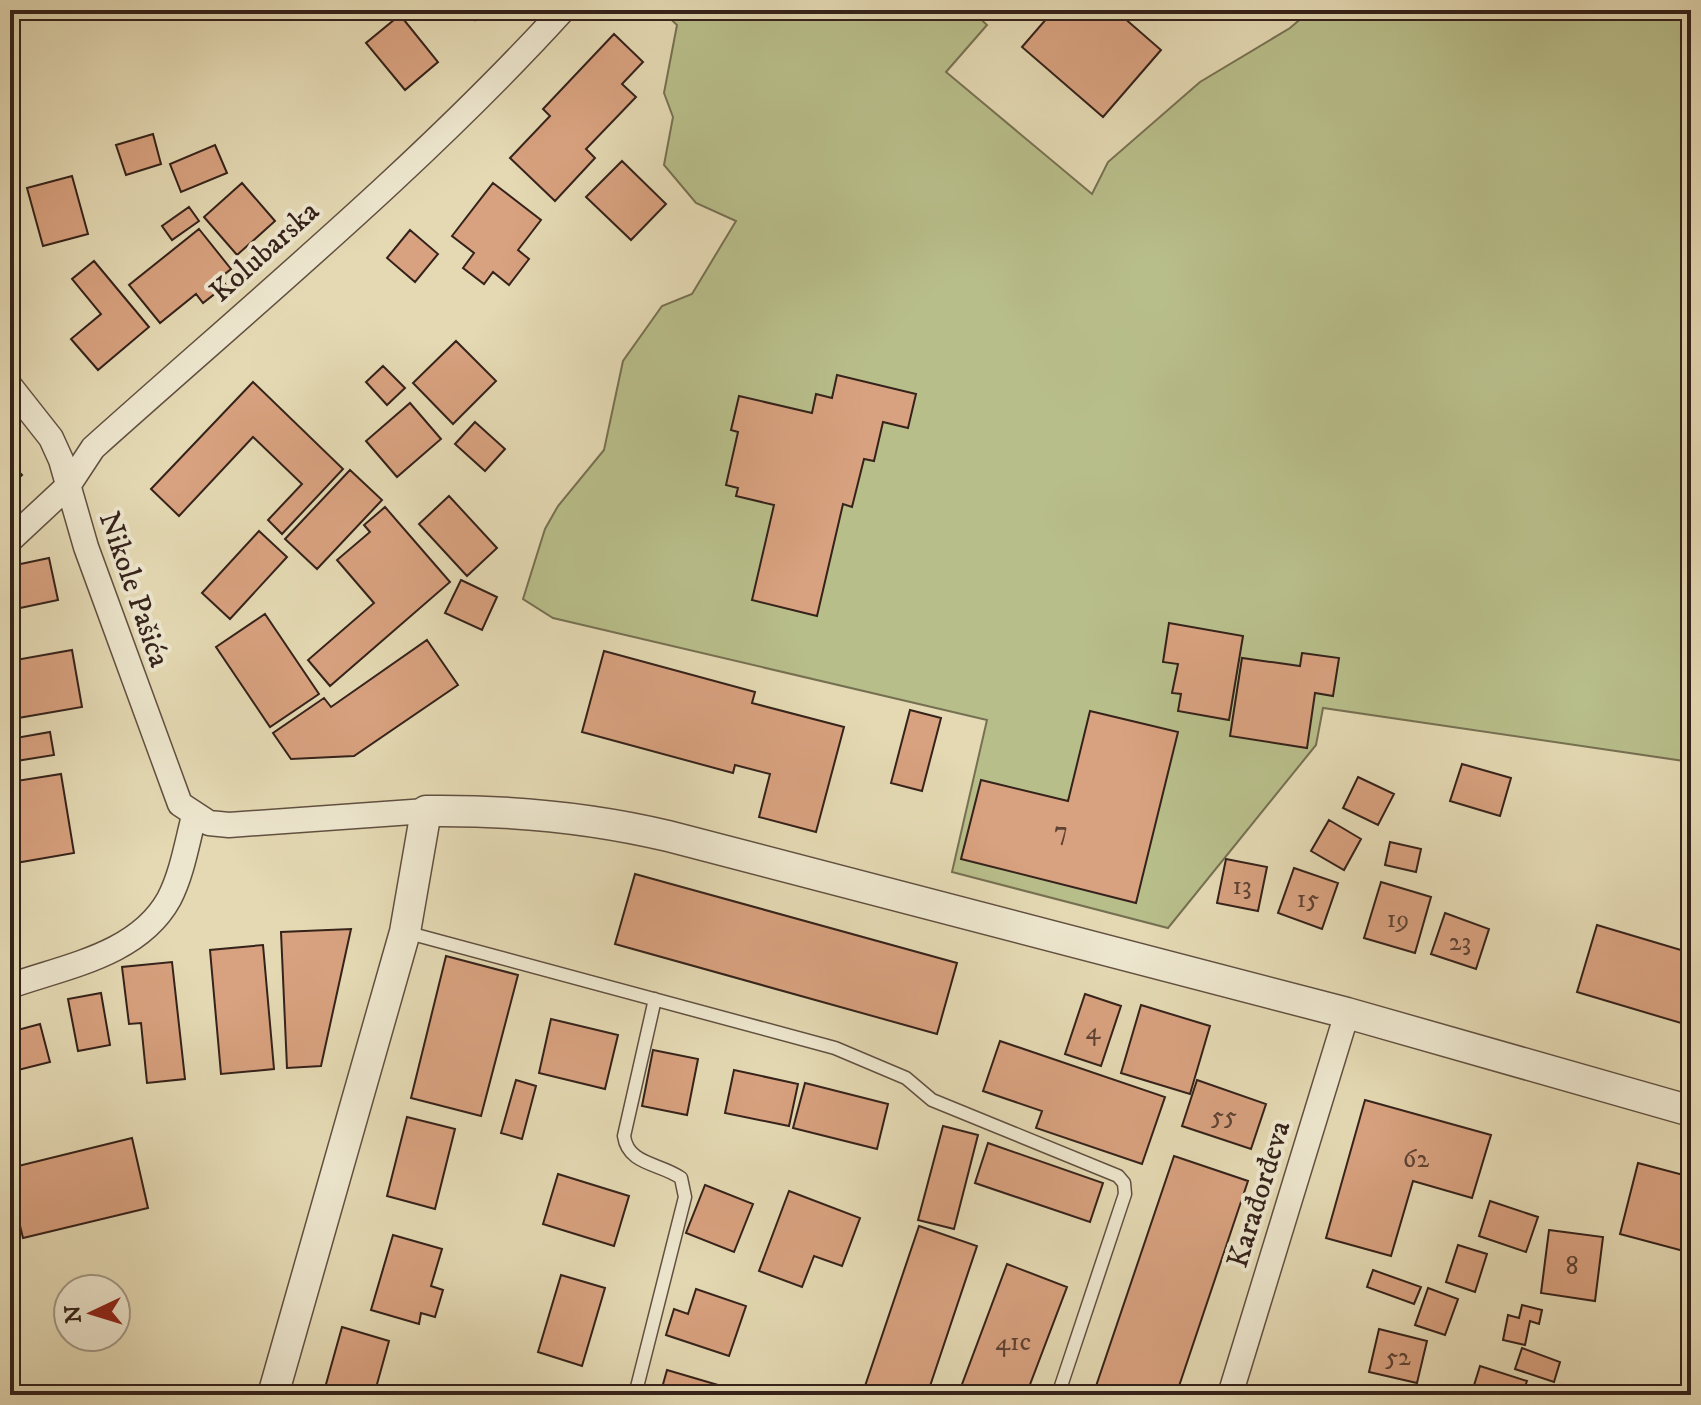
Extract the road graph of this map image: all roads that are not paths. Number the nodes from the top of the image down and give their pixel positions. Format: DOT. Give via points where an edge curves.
graph roads {
  1 [pos="563,10"];
  2 [pos="10,386"];
  3 [pos="68,486"];
  4 [pos="10,540"];
  5 [pos="426,811"];
  6 [pos="194,816"];
  7 [pos="405,932"];
  8 [pos="10,986"];
  9 [pos="655,999"];
  10 [pos="1347,1013"];
  11 [pos="1691,1111"];
  12 [pos="273,1395"];
  13 [pos="635,1395"];
  14 [pos="1058,1395"];
  15 [pos="1230,1395"];
  1 -- 3 [label="street, Kolubarska" via="520,58 367,201 93,448"];
  2 -- 3 [label="street, Nikole Pašića" via="51,438"];
  3 -- 4 [label="street, Kolubarska"];
  3 -- 6 [label="street, Nikole Pašića" via="174,795"];
  5 -- 6 [label="street" via="229,825"];
  5 -- 7 [label="street"];
  5 -- 10 [label="street" via="527,812 615,823"];
  6 -- 8 [label="street" via="170,897 137,937"];
  7 -- 9 [label="lane"];
  7 -- 12 [label="street"];
  9 -- 13 [label="lane" via="624,1136 634,1158 681,1178 685,1197"];
  9 -- 14 [label="lane" via="860,1057 906,1078 932,1100 1118,1176 1125,1194"];
  10 -- 11 [label="street"];
  10 -- 15 [label="street, Karađorđeva"];
}
